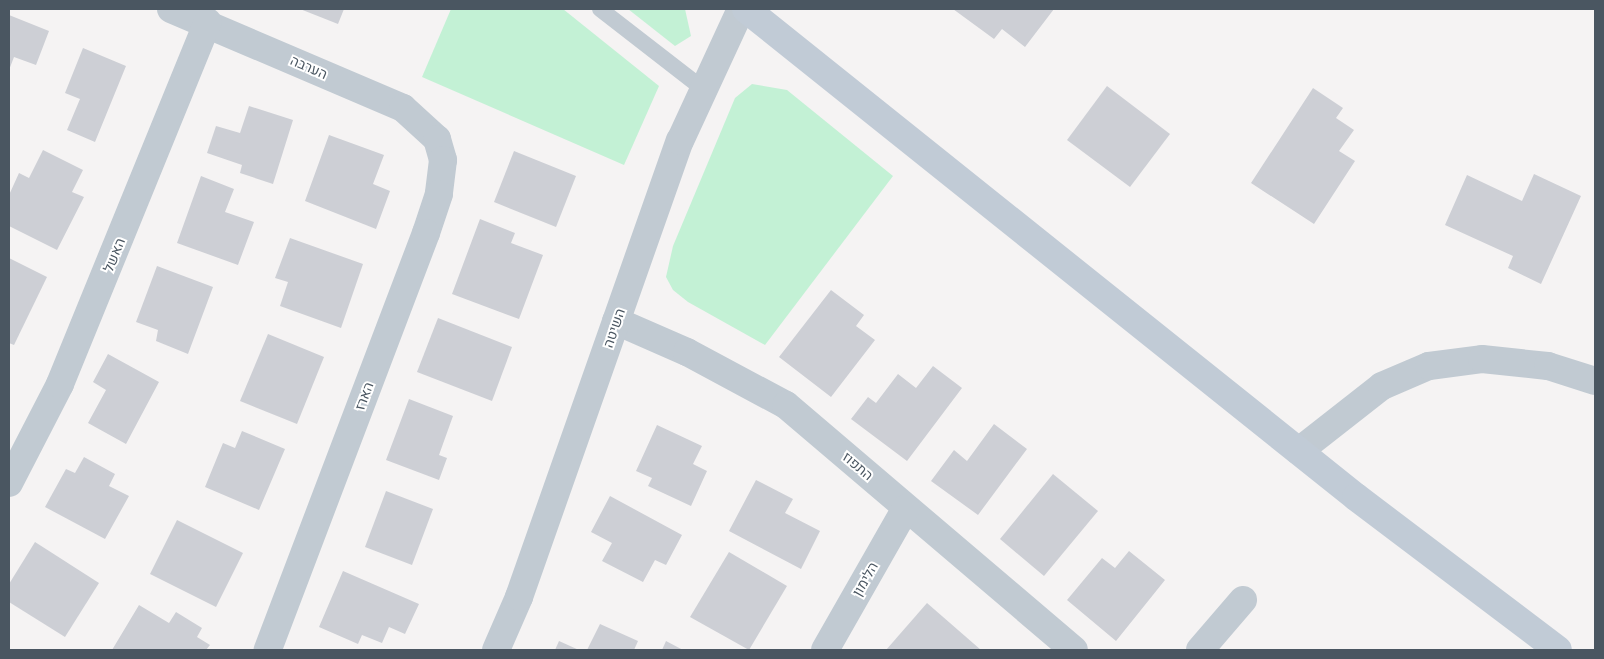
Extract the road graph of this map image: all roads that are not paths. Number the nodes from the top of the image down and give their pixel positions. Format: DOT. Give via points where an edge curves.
graph roads {
  1 [pos="171,9"];
  2 [pos="600,9"];
  3 [pos="741,9"];
  4 [pos="746,9"];
  5 [pos="208,22"];
  6 [pos="703,89"];
  7 [pos="437,139"];
  8 [pos="616,321"];
  9 [pos="1595,380"];
  10 [pos="1299,451"];
  11 [pos="9,483"];
  12 [pos="906,508"];
  13 [pos="1243,600"];
  14 [pos="268,650"];
  15 [pos="496,650"];
  16 [pos="825,650"];
  17 [pos="1074,650"];
  18 [pos="1200,650"];
  19 [pos="1558,650"];
  1 -- 5 [label="street, הערבה"];
  2 -- 6 [label="lane"];
  3 -- 6 [label="street, השיטה"];
  4 -- 10 [label="street"];
  5 -- 7 [label="street, הערבה" via="403,108"];
  5 -- 11 [label="street, האשל" via="60,384"];
  6 -- 8 [label="street, השיטה"];
  7 -- 14 [label="street, הארז" via="443,160 439,194"];
  8 -- 12 [label="street, התפוז" via="687,352 786,406"];
  8 -- 15 [label="street, השיטה" via="519,597"];
  9 -- 10 [label="street" via="1548,366 1482,359 1429,366 1382,386"];
  10 -- 19 [label="street"];
  12 -- 16 [label="street, הלימון"];
  12 -- 17 [label="street, התפוז"];
  13 -- 18 [label="street"];
}
